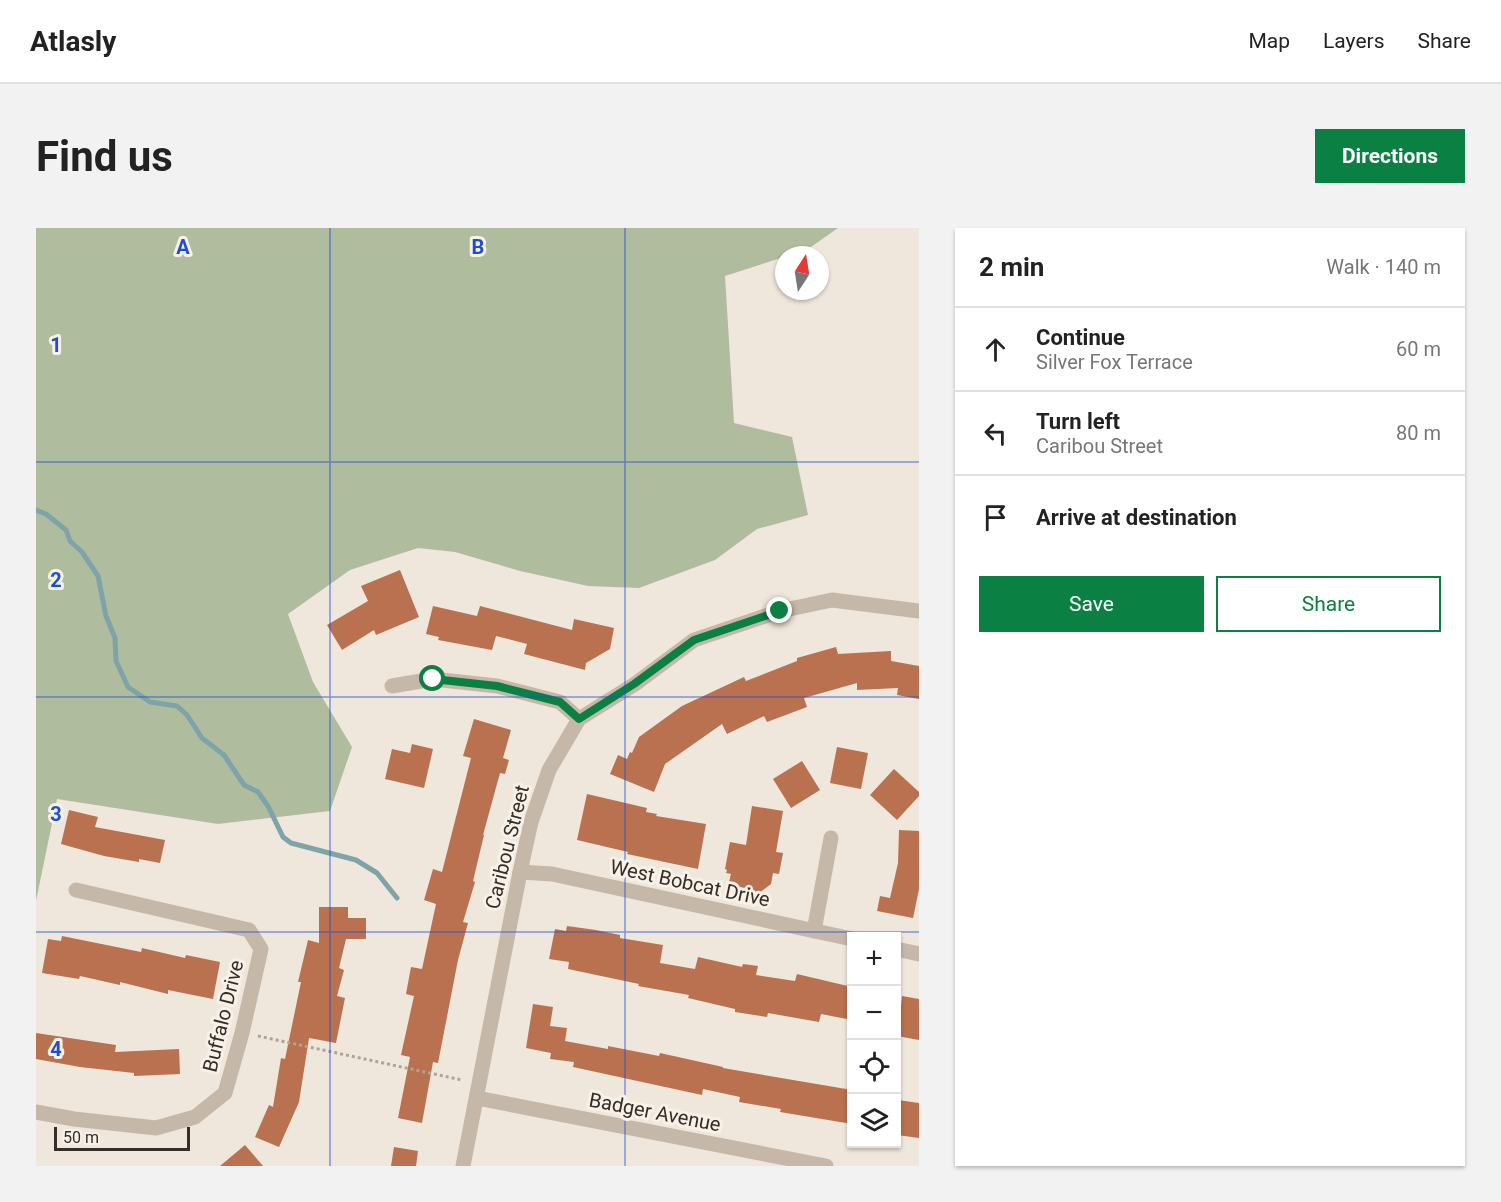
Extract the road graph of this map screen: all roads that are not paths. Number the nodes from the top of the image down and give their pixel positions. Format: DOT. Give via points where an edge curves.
graph roads {
  1 [pos="919,611"];
  2 [pos="392,686"];
  3 [pos="579,719"];
  4 [pos="831,838"];
  5 [pos="520,872"];
  6 [pos="76,890"];
  7 [pos="814,931"];
  8 [pos="847,938"];
  9 [pos="901,950"];
  10 [pos="919,954"];
  11 [pos="477,1098"];
  12 [pos="36,1112"];
  13 [pos="463,1166"];
  14 [pos="825,1166"];
  1 -- 3 [label="street, Caribou Street" via="832,600 780,611 694,640"];
  2 -- 3 [label="street" via="433,679 497,686 560,702"];
  3 -- 5 [label="street, Caribou Street" via="549,770 531,822"];
  4 -- 7 [label="street"];
  5 -- 7 [label="street, West Bobcat Drive" via="552,874"];
  5 -- 11 [label="street, Caribou Street"];
  6 -- 12 [label="street, Buffalo Drive" via="249,930 261,949 225,1094 195,1118 156,1128"];
  7 -- 8 [label="street, West Bobcat Drive"];
  9 -- 10 [label="street"];
  11 -- 13 [label="street, Caribou Street"];
  11 -- 14 [label="street, Badger Avenue"];
}
